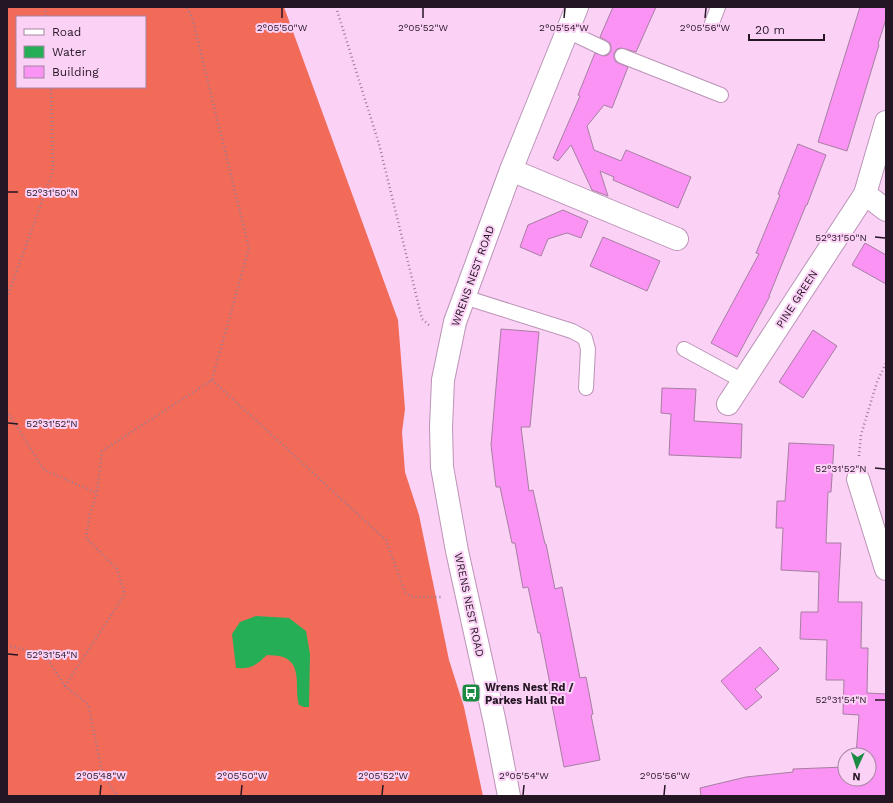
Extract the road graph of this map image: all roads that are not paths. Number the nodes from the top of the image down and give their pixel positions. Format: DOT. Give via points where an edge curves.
graph roads {
  1 [pos="577,7"];
  2 [pos="718,7"];
  3 [pos="712,23"];
  4 [pos="567,31"];
  5 [pos="604,48"];
  6 [pos="622,56"];
  7 [pos="721,95"];
  8 [pos="886,122"];
  9 [pos="511,170"];
  10 [pos="865,194"];
  11 [pos="886,210"];
  12 [pos="677,240"];
  13 [pos="464,297"];
  14 [pos="684,348"];
  15 [pos="743,381"];
  16 [pos="586,388"];
  17 [pos="728,404"];
  18 [pos="858,479"];
  19 [pos="886,569"];
  20 [pos="509,795"];
  1 -- 4 [label="street, WRENS NEST ROAD"];
  2 -- 3 [label="lane"];
  4 -- 5 [label="lane"];
  4 -- 9 [label="street, WRENS NEST ROAD"];
  6 -- 7 [label="lane"];
  8 -- 10 [label="street, PINE GREEN"];
  9 -- 12 [label="street"];
  9 -- 13 [label="street, WRENS NEST ROAD"];
  10 -- 11 [label="street"];
  10 -- 15 [label="street, PINE GREEN"];
  13 -- 16 [label="lane" via="572,331 585,338 588,349"];
  13 -- 20 [label="street, WRENS NEST ROAD" via="455,322 443,380 442,467 457,551"];
  14 -- 15 [label="lane"];
  15 -- 17 [label="street, PINE GREEN"];
  18 -- 19 [label="street"];
}
